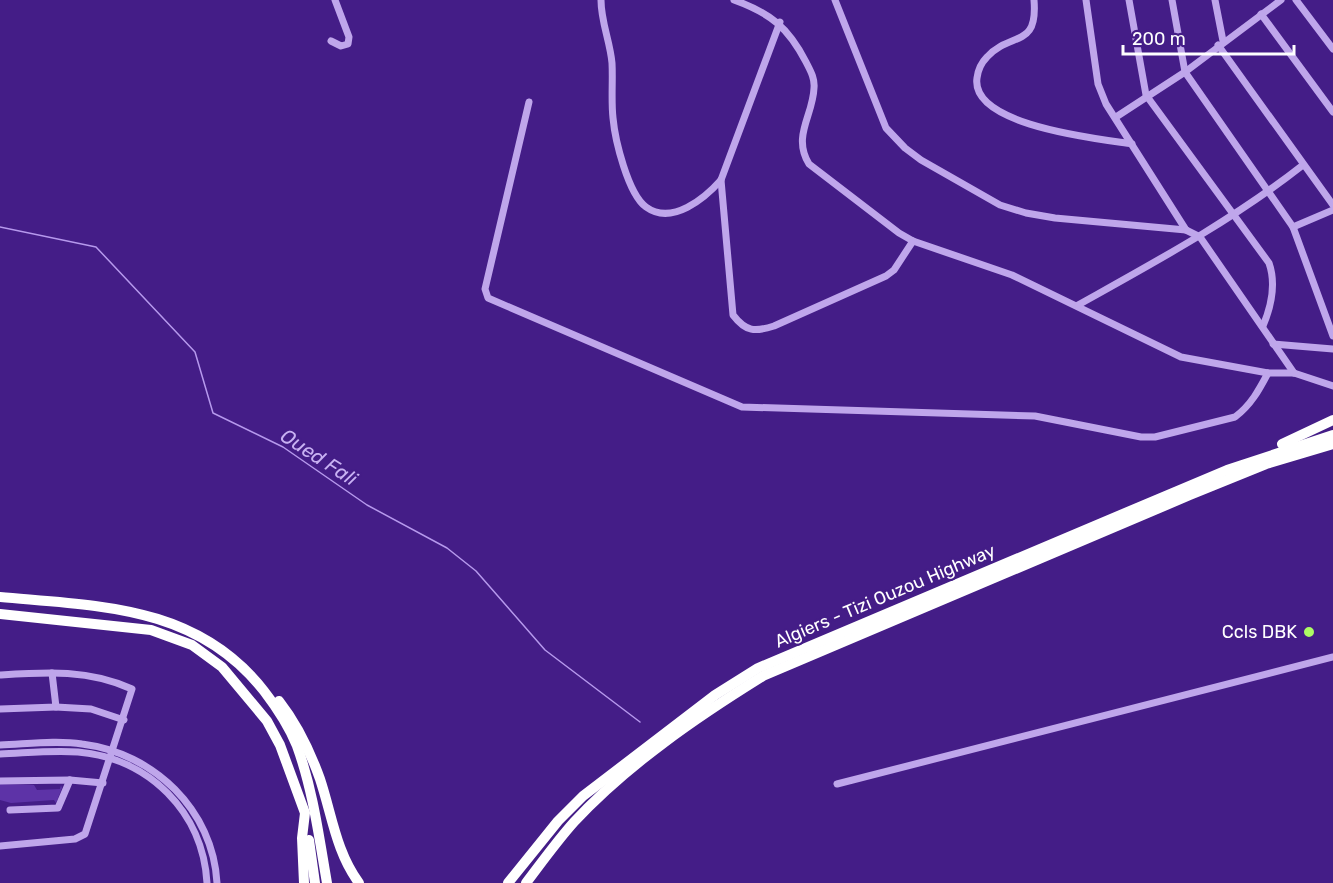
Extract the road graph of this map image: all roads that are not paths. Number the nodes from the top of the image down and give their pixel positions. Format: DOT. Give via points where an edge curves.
graph roads {
  1 [pos="335,0"];
  2 [pos="601,0"];
  3 [pos="734,0"];
  4 [pos="835,0"];
  5 [pos="1034,0"];
  6 [pos="1086,0"];
  7 [pos="1129,0"];
  8 [pos="1172,0"];
  9 [pos="1215,0"];
  10 [pos="1281,0"];
  11 [pos="1296,0"];
  12 [pos="1261,14"];
  13 [pos="780,22"];
  14 [pos="331,41"];
  15 [pos="1220,43"];
  16 [pos="1333,49"];
  17 [pos="1185,72"];
  18 [pos="1146,95"];
  19 [pos="529,102"];
  20 [pos="1333,112"];
  21 [pos="1116,117"];
  22 [pos="1132,144"];
  23 [pos="1304,165"];
  24 [pos="721,180"];
  25 [pos="1269,193"];
  26 [pos="1333,205"];
  27 [pos="1333,210"];
  28 [pos="1233,214"];
  29 [pos="1293,227"];
  30 [pos="1186,230"];
  31 [pos="1200,237"];
  32 [pos="913,241"];
  33 [pos="1078,305"];
  34 [pos="1263,326"];
  35 [pos="1333,336"];
  36 [pos="1273,344"];
  37 [pos="1333,349"];
  38 [pos="1268,373"];
  39 [pos="1293,373"];
  40 [pos="1333,386"];
  41 [pos="1333,420"];
  42 [pos="1333,435"];
  43 [pos="1333,444"];
  44 [pos="1252,462"];
  45 [pos="0,597"];
  46 [pos="0,614"];
  47 [pos="1333,657"];
  48 [pos="238,664"];
  49 [pos="52,673"];
  50 [pos="0,675"];
  51 [pos="56,707"];
  52 [pos="0,708"];
  53 [pos="124,720"];
  54 [pos="0,745"];
  55 [pos="0,754"];
  56 [pos="111,755"];
  57 [pos="70,780"];
  58 [pos="0,781"];
  59 [pos="103,783"];
  60 [pos="837,784"];
  61 [pos="603,794"];
  62 [pos="9,810"];
  63 [pos="304,813"];
  64 [pos="0,846"];
  65 [pos="207,883"];
  66 [pos="217,883"];
  67 [pos="304,883"];
  68 [pos="315,883"];
  69 [pos="327,883"];
  70 [pos="359,883"];
  71 [pos="508,883"];
  72 [pos="518,883"];
  73 [pos="526,883"];
  1 -- 14 [label="street" via="349,37 348,44 341,46"];
  2 -- 24 [label="street" via="612,63 613,117 623,162 641,202 648,208 674,213 707,196"];
  3 -- 13 [label="street"];
  4 -- 30 [label="street" via="886,128 921,160 1000,205 1026,213"];
  5 -- 22 [label="street" via="1036,20 1030,31 990,54 981,66 976,82 981,97 1021,122"];
  6 -- 21 [label="street" via="1100,93"];
  7 -- 18 [label="street"];
  8 -- 17 [label="street"];
  9 -- 15 [label="street"];
  10 -- 12 [label="street"];
  11 -- 16 [label="street"];
  12 -- 15 [label="street"];
  12 -- 20 [label="street"];
  13 -- 24 [label="street"];
  13 -- 32 [label="street" via="796,44 813,80 802,153 809,164"];
  15 -- 17 [label="street"];
  15 -- 23 [label="street"];
  17 -- 18 [label="street"];
  17 -- 25 [label="street"];
  18 -- 21 [label="street"];
  18 -- 28 [label="street"];
  19 -- 38 [label="street" via="485,289 488,298 742,407 1035,416 1118,434 1155,437 1235,417 1251,401"];
  21 -- 22 [label="street"];
  22 -- 30 [label="street"];
  23 -- 25 [label="street"];
  23 -- 26 [label="street"];
  24 -- 32 [label="street" via="733,315 742,327 755,332 886,276"];
  25 -- 28 [label="street"];
  25 -- 29 [label="street"];
  27 -- 29 [label="street"];
  28 -- 31 [label="street"];
  28 -- 34 [label="street" via="1273,273 1270,308"];
  29 -- 35 [label="street"];
  30 -- 31 [label="street"];
  31 -- 33 [label="street"];
  31 -- 34 [label="street"];
  32 -- 33 [label="street" via="983,263"];
  33 -- 38 [label="street" via="1181,357"];
  34 -- 36 [label="street"];
  36 -- 37 [label="street"];
  36 -- 39 [label="street"];
  38 -- 39 [label="street"];
  39 -- 40 [label="street"];
  41 -- 44 [label="highway"];
  42 -- 44 [label="highway, Algiers - Tizi Ouzou Highway"];
  43 -- 61 [label="highway, Algiers - Tizi Ouzou Highway" via="1266,464 764,676 705,714"];
  44 -- 71 [label="highway, Algiers - Tizi Ouzou Highway" via="758,668 715,695 583,796"];
  45 -- 48 [label="highway" via="114,608 158,618 193,631"];
  46 -- 63 [label="highway" via="151,630 192,645 222,667 267,720"];
  47 -- 60 [label="street"];
  48 -- 69 [label="highway" via="278,711 296,744 314,808"];
  48 -- 70 [label="highway" via="261,679 292,718 320,780 342,854"];
  49 -- 50 [label="street"];
  49 -- 51 [label="street"];
  49 -- 53 [label="street" via="98,676 132,689"];
  51 -- 52 [label="street"];
  51 -- 53 [label="street" via="92,709"];
  53 -- 56 [label="street"];
  54 -- 56 [label="street" via="81,744"];
  55 -- 56 [label="street"];
  56 -- 59 [label="street"];
  56 -- 65 [label="street" via="149,777 180,806 198,836"];
  56 -- 66 [label="street" via="162,776 188,802 206,834"];
  57 -- 58 [label="street"];
  57 -- 59 [label="street"];
  57 -- 62 [label="street" via="58,808"];
  59 -- 64 [label="street" via="82,837"];
  61 -- 72 [label="highway" via="569,822"];
  61 -- 73 [label="highway, Algiers - Tizi Ouzou Highway" via="573,823"];
  63 -- 67 [label="highway"];
  63 -- 68 [label="highway"];
}
